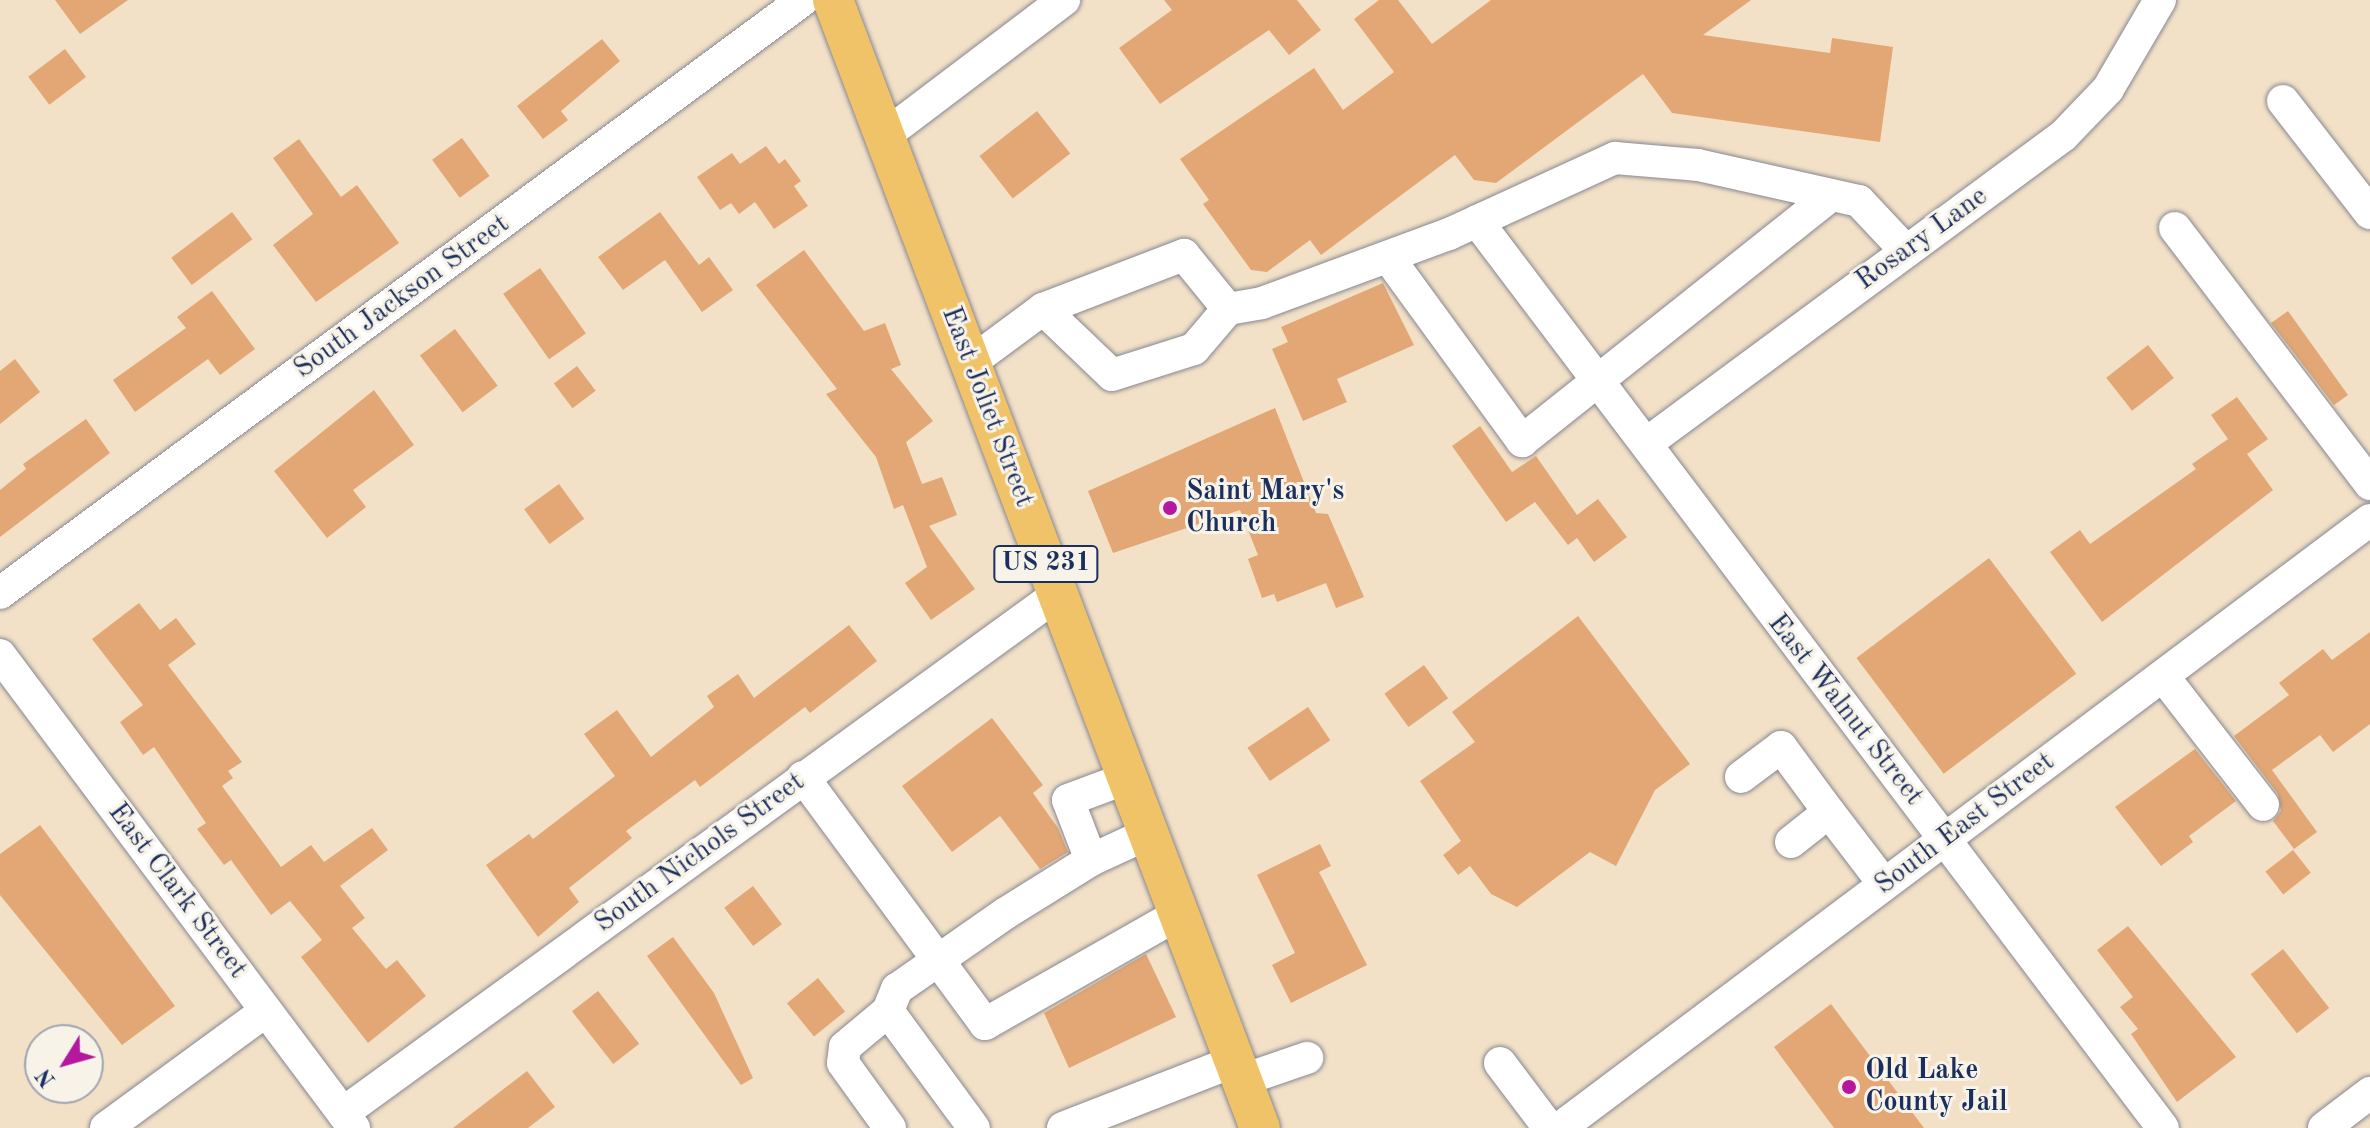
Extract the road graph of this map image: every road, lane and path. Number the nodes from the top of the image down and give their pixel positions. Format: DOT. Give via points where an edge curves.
graph roads {
  1 [pos="803,0"];
  2 [pos="833,0"];
  3 [pos="1064,0"];
  4 [pos="2160,0"];
  5 [pos="2283,101"];
  6 [pos="884,136"];
  7 [pos="1831,195"];
  8 [pos="2370,213"];
  9 [pos="1477,221"];
  10 [pos="2175,228"];
  11 [pos="1906,251"];
  12 [pos="1388,257"];
  13 [pos="1043,309"];
  14 [pos="1228,309"];
  15 [pos="970,363"];
  16 [pos="1600,382"];
  17 [pos="1647,443"];
  18 [pos="2370,484"];
  19 [pos="2370,520"];
  20 [pos="0,593"];
  21 [pos="1058,594"];
  22 [pos="0,655"];
  23 [pos="2163,676"];
  24 [pos="803,777"];
  25 [pos="1741,777"];
  26 [pos="1127,778"];
  27 [pos="2263,805"];
  28 [pos="1829,812"];
  29 [pos="1147,834"];
  30 [pos="1945,839"];
  31 [pos="1791,842"];
  32 [pos="1091,860"];
  33 [pos="1884,884"];
  34 [pos="1179,914"];
  35 [pos="940,959"];
  36 [pos="266,1011"];
  37 [pos="888,1011"];
  38 [pos="1307,1058"];
  39 [pos="1500,1063"];
  40 [pos="1239,1070"];
  41 [pos="2370,1093"];
  42 [pos="348,1121"];
  43 [pos="106,1128"];
  44 [pos="890,1128"];
  45 [pos="974,1128"];
  46 [pos="1063,1128"];
  47 [pos="1260,1128"];
  48 [pos="1549,1128"];
  49 [pos="1560,1128"];
  50 [pos="2163,1128"];
  51 [pos="2324,1128"];
  1 -- 20 [label="street, South Jackson Street"];
  2 -- 6 [label="main road, East Joliet Street / US 231"];
  3 -- 6 [label="street"];
  4 -- 11 [label="street, Rosary Lane" via="2108,89 2063,136"];
  5 -- 8 [label="street"];
  6 -- 15 [label="main road, East Joliet Street / US 231"];
  7 -- 9 [label="street" via="1698,165 1615,158"];
  7 -- 11 [label="street" via="1859,201"];
  7 -- 16 [label="street"];
  9 -- 12 [label="street"];
  9 -- 16 [label="street, East Walnut Street"];
  10 -- 18 [label="street"];
  11 -- 17 [label="street, Rosary Lane"];
  12 -- 14 [label="street" via="1262,303"];
  12 -- 16 [label="street" via="1522,441"];
  13 -- 14 [label="street" via="1184,255"];
  13 -- 14 [label="street" via="1112,375 1194,349"];
  13 -- 15 [label="street"];
  15 -- 21 [label="main road, East Joliet Street / US 231"];
  16 -- 17 [label="street, East Walnut Street"];
  17 -- 30 [label="street, East Walnut Street" via="1780,628"];
  19 -- 23 [label="street, South East Street"];
  21 -- 24 [label="street, South Nichols Street"];
  21 -- 26 [label="main road, East Joliet Street / US 231"];
  22 -- 36 [label="street, East Clark Street"];
  23 -- 27 [label="street"];
  23 -- 30 [label="street, South East Street"];
  24 -- 35 [label="street"];
  24 -- 42 [label="street, South Nichols Street"];
  25 -- 28 [label="street" via="1781,747"];
  26 -- 29 [label="main road, East Joliet Street / US 231"];
  26 -- 32 [label="street" via="1068,800"];
  28 -- 31 [label="street"];
  28 -- 33 [label="street"];
  29 -- 32 [label="street"];
  29 -- 34 [label="main road, East Joliet Street / US 231"];
  30 -- 33 [label="street, South East Street"];
  30 -- 50 [label="street, East Walnut Street"];
  32 -- 35 [label="street"];
  33 -- 49 [label="street, South East Street"];
  34 -- 35 [label="street" via="985,1024"];
  34 -- 40 [label="main road, East Joliet Street / US 231"];
  35 -- 37 [label="street" via="897,989"];
  36 -- 42 [label="street, East Clark Street"];
  36 -- 43 [label="street"];
  37 -- 44 [label="street" via="845,1047 843,1063"];
  37 -- 45 [label="street"];
  38 -- 40 [label="street"];
  39 -- 48 [label="street"];
  40 -- 46 [label="street"];
  40 -- 47 [label="main road, East Joliet Street / US 231"];
  41 -- 51 [label="street"];
}
